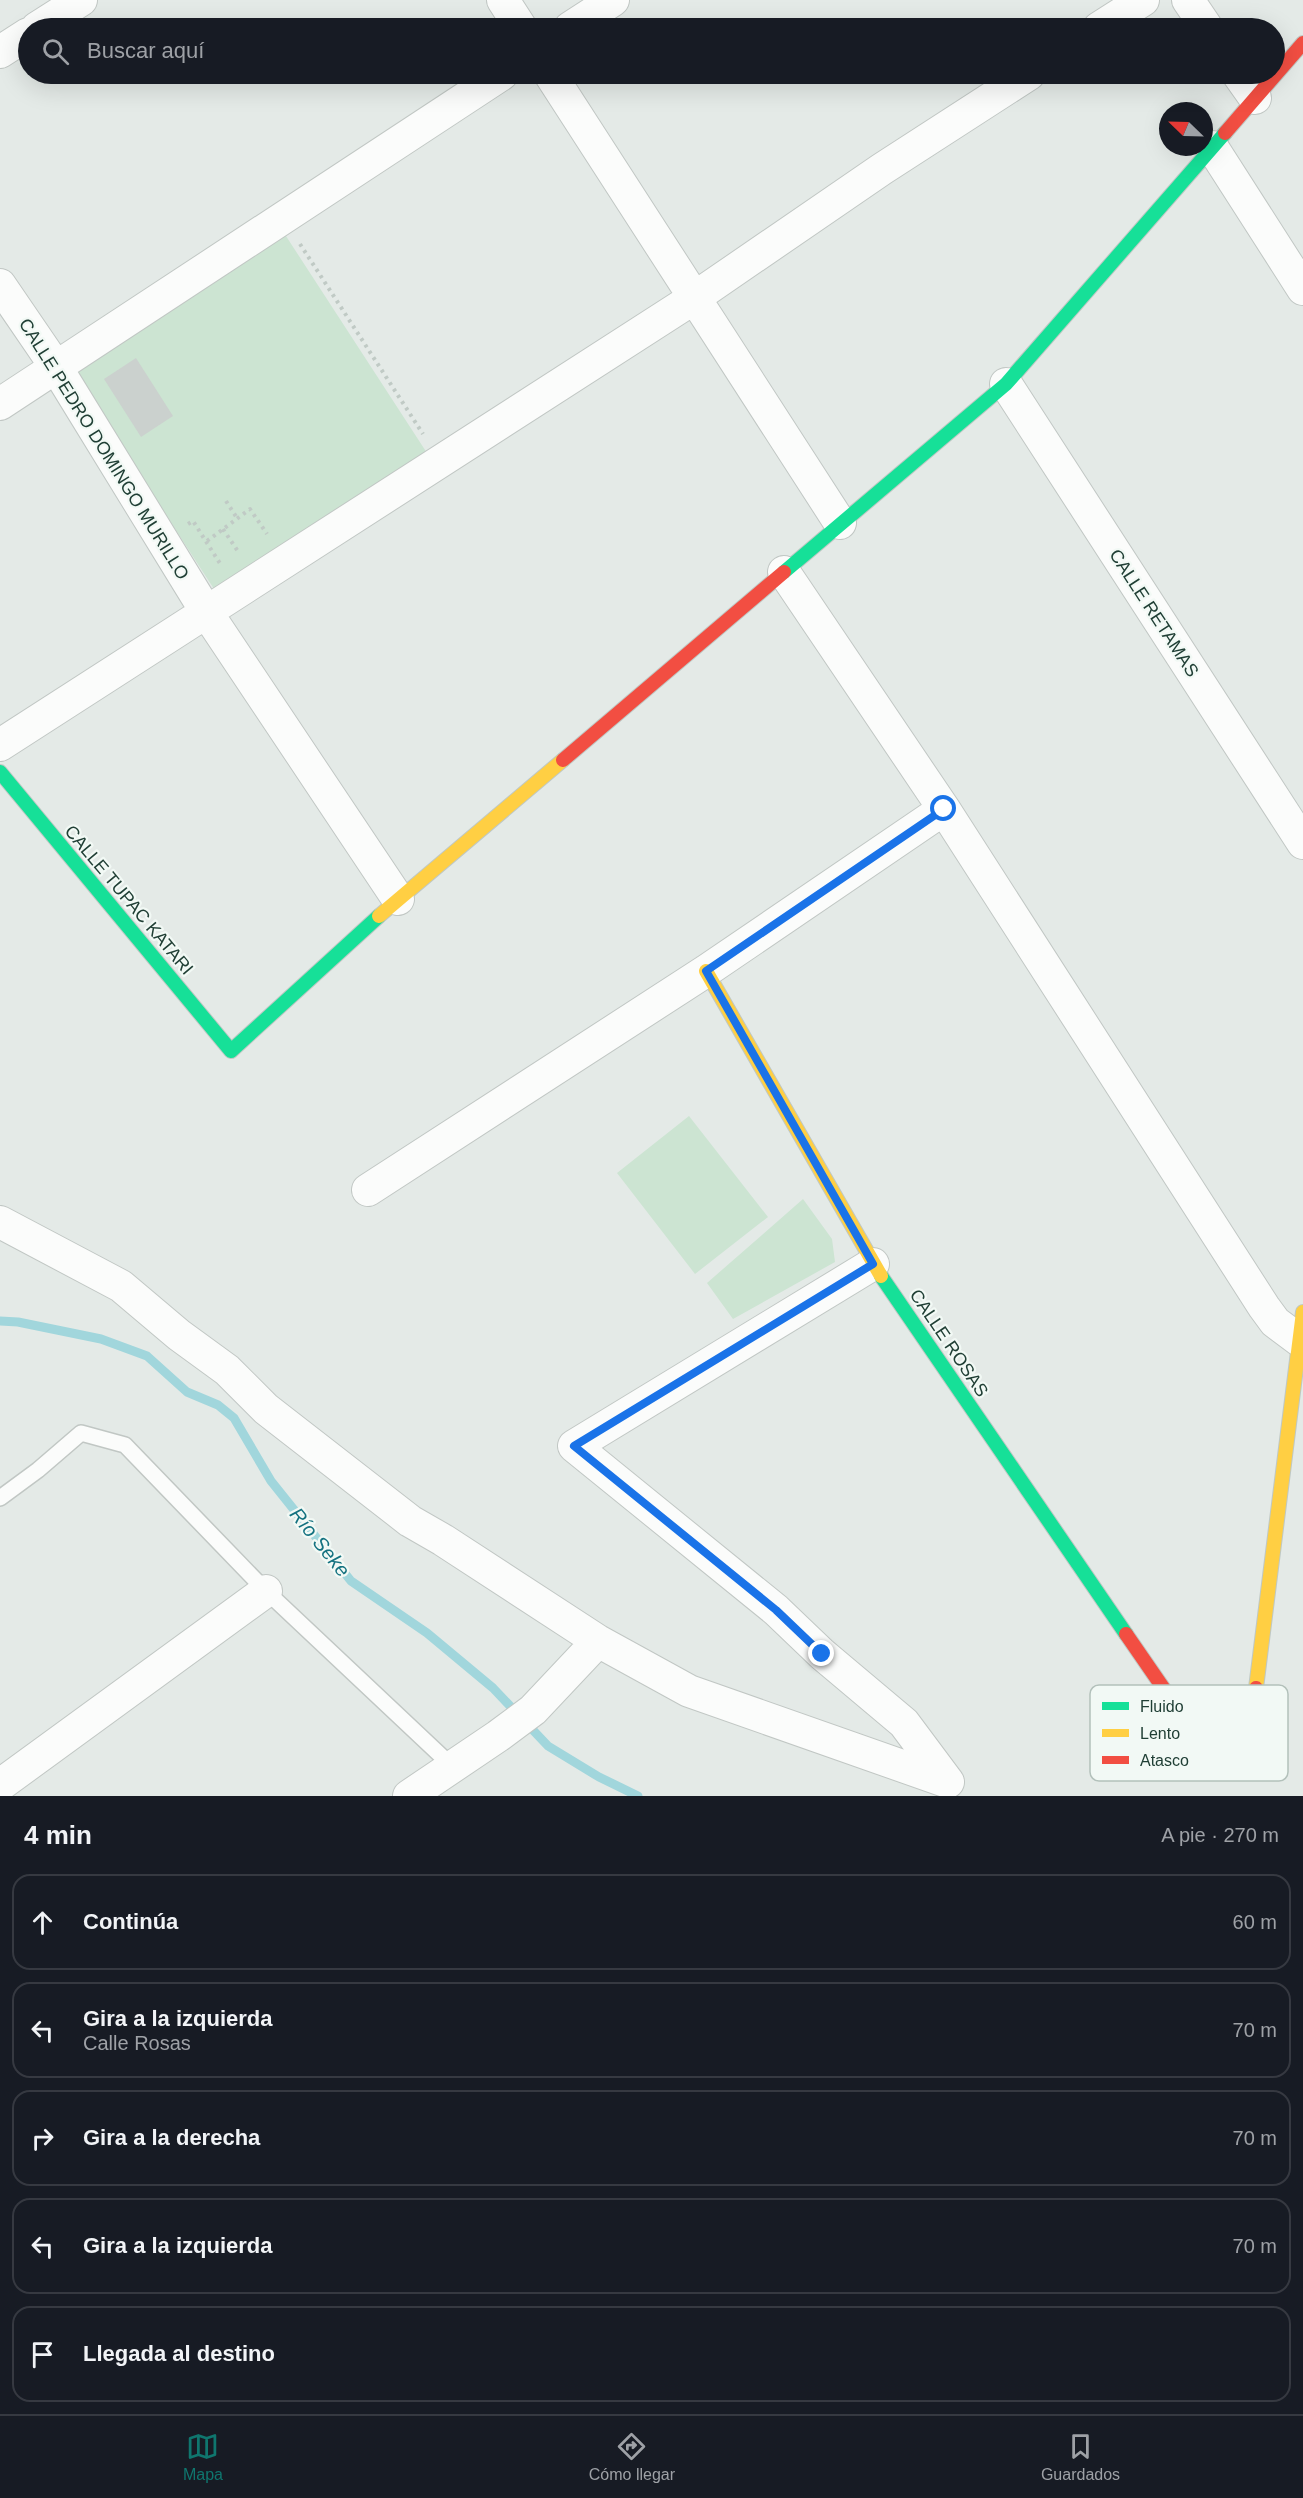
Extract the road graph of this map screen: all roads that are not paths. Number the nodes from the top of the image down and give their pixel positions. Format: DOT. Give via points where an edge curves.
graph roads {
  1 [pos="81,0"];
  2 [pos="503,0"];
  3 [pos="613,0"];
  4 [pos="1143,0"];
  5 [pos="1188,0"];
  6 [pos="53,18"];
  7 [pos="515,18"];
  8 [pos="585,18"];
  9 [pos="1115,18"];
  10 [pos="1200,18"];
  11 [pos="18,40"];
  12 [pos="1303,43"];
  13 [pos="0,52"];
  14 [pos="1285,57"];
  15 [pos="487,84"];
  16 [pos="556,84"];
  17 [pos="1014,84"];
  18 [pos="1247,86"];
  19 [pos="1213,145"];
  20 [pos="1213,149"];
  21 [pos="1204,156"];
  22 [pos="0,285"];
  23 [pos="1303,290"];
  24 [pos="694,298"];
  25 [pos="56,367"];
  26 [pos="1006,384"];
  27 [pos="0,404"];
  28 [pos="840,524"];
  29 [pos="784,572"];
  30 [pos="207,613"];
  31 [pos="0,746"];
  32 [pos="0,772"];
  33 [pos="944,809"];
  34 [pos="1303,843"];
  35 [pos="398,899"];
  36 [pos="706,971"];
  37 [pos="368,1190"];
  38 [pos="0,1222"];
  39 [pos="873,1264"];
  40 [pos="1302,1331"];
  41 [pos="0,1498"];
  42 [pos="266,1591"];
  43 [pos="598,1641"];
  44 [pos="1161,1685"];
  45 [pos="1256,1685"];
  46 [pos="453,1767"];
  47 [pos="0,1785"];
  48 [pos="409,1796"];
  1 -- 6 [label="street"];
  2 -- 7 [label="street"];
  3 -- 8 [label="street"];
  4 -- 9 [label="street"];
  5 -- 10 [label="street"];
  11 -- 13 [label="street"];
  12 -- 14 [label="street"];
  15 -- 25 [label="street"];
  16 -- 24 [label="street"];
  17 -- 24 [label="street"];
  18 -- 19 [label="street"];
  20 -- 23 [label="street"];
  21 -- 26 [label="street"];
  22 -- 25 [label="street, CALLE PEDRO DOMINGO MURILLO"];
  24 -- 28 [label="street"];
  24 -- 30 [label="street"];
  25 -- 27 [label="street"];
  25 -- 30 [label="street, CALLE PEDRO DOMINGO MURILLO"];
  26 -- 28 [label="street"];
  26 -- 34 [label="street, CALLE RETAMAS"];
  28 -- 29 [label="street"];
  29 -- 33 [label="street"];
  29 -- 35 [label="street"];
  30 -- 31 [label="street"];
  30 -- 35 [label="street, CALLE PEDRO DOMINGO MURILLO"];
  32 -- 35 [label="street, CALLE TUPAC KATARI" via="231,1051"];
  33 -- 36 [label="street"];
  33 -- 40 [label="street" via="1264,1307 1275,1322"];
  36 -- 37 [label="street"];
  36 -- 39 [label="street, CALLE ROSAS"];
  38 -- 43 [label="street" via="121,1286 227,1370 266,1409 410,1521"];
  39 -- 43 [label="street" via="574,1446 776,1610 904,1723 948,1782 688,1691"];
  39 -- 44 [label="street, CALLE ROSAS"];
  40 -- 45 [label="street, CALLE ROSAS"];
  41 -- 42 [label="lane" via="81,1434 124,1445"];
  42 -- 46 [label="lane"];
  42 -- 47 [label="street"];
  43 -- 46 [label="street" via="533,1710"];
  46 -- 48 [label="street"];
}
